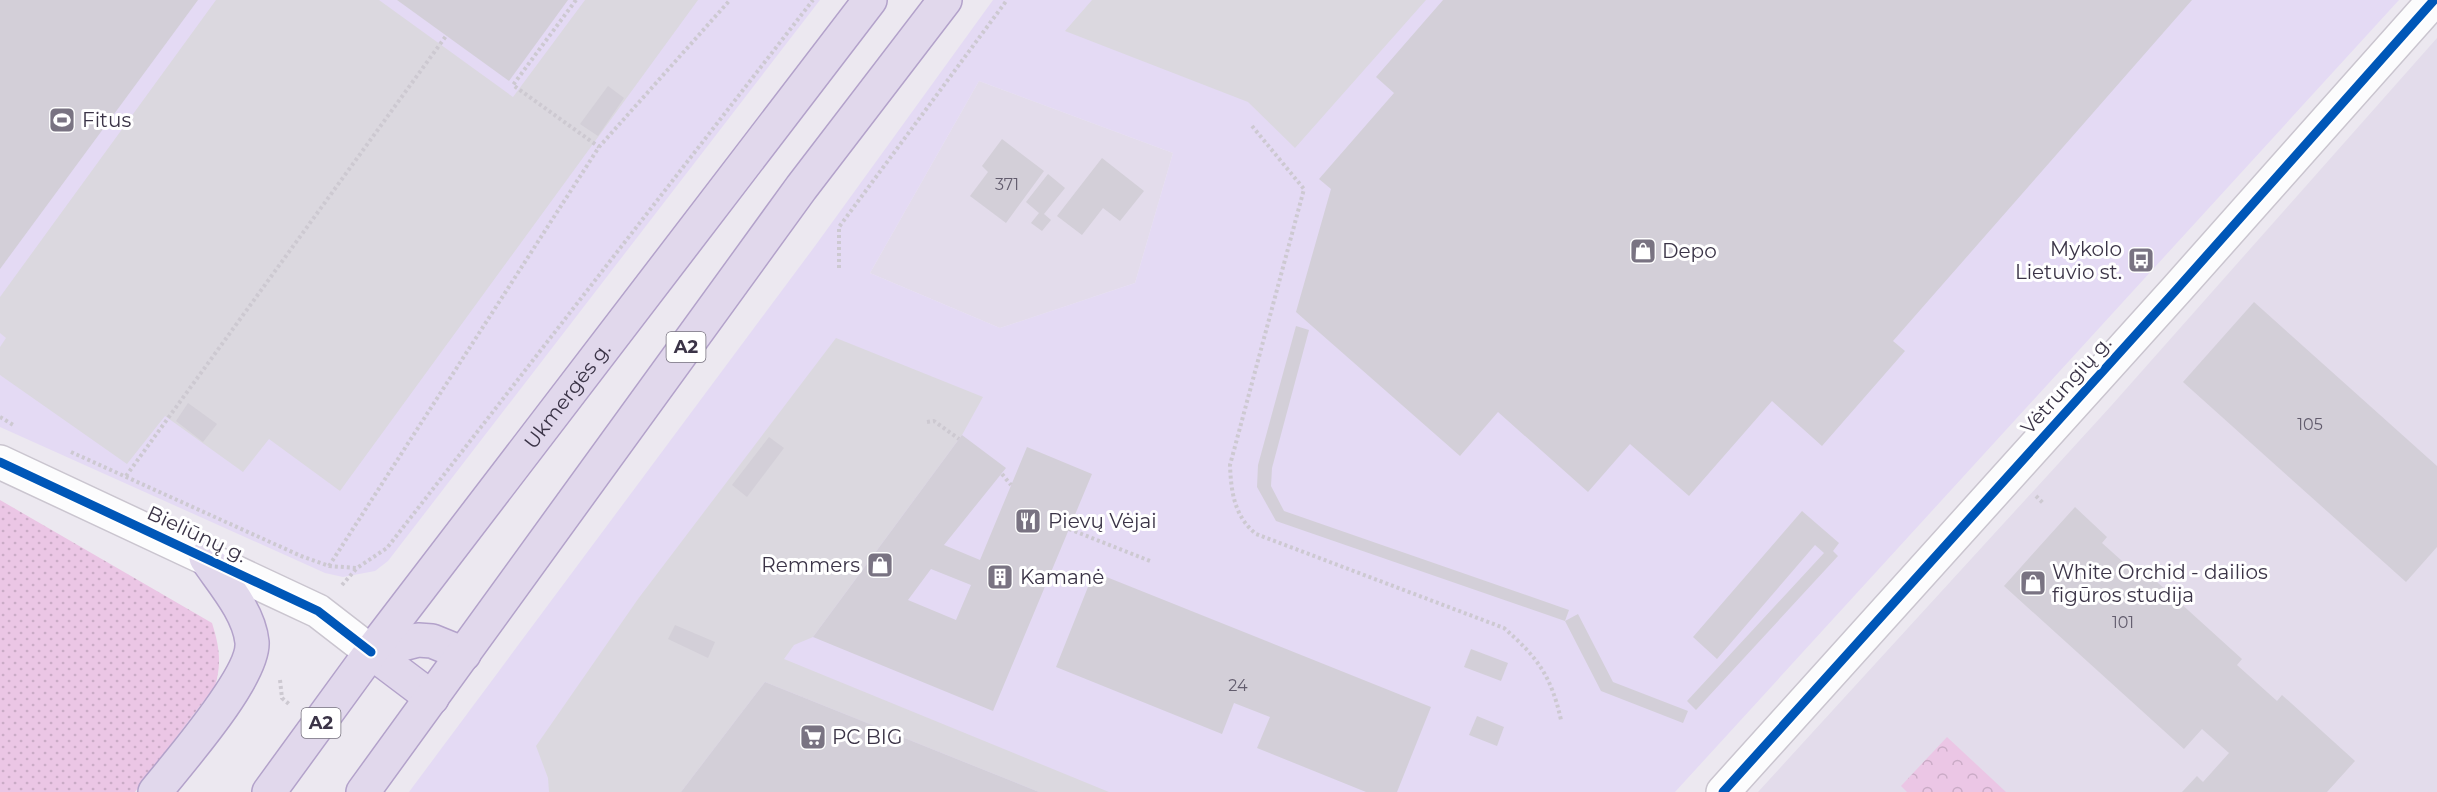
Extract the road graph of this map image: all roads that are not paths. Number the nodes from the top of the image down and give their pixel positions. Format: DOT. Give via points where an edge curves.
graph roads {
  1 [pos="870,0"];
  2 [pos="945,0"];
  3 [pos="2434,0"];
  4 [pos="0,462"];
  5 [pos="206,558"];
  6 [pos="371,652"];
  7 [pos="464,654"];
  8 [pos="432,698"];
  9 [pos="155,792"];
  10 [pos="269,792"];
  11 [pos="363,792"];
  12 [pos="1723,792"];
  1 -- 6 [label="highway, Ukmergės g. / A2"];
  2 -- 7 [label="highway, A2" via="801,188"];
  3 -- 12 [label="street, Vėtrungių g."];
  4 -- 5 [label="street, Bieliūnų g."];
  5 -- 6 [label="street, Bieliūnų g." via="318,611"];
  5 -- 9 [label="highway" via="246,620 253,644 233,691"];
  6 -- 7 [label="highway" via="418,640 432,641"];
  6 -- 8 [label="highway"];
  6 -- 10 [label="highway, Ukmergės g. / A2"];
  7 -- 8 [label="highway, A2"];
  8 -- 11 [label="highway, A2"];
}
